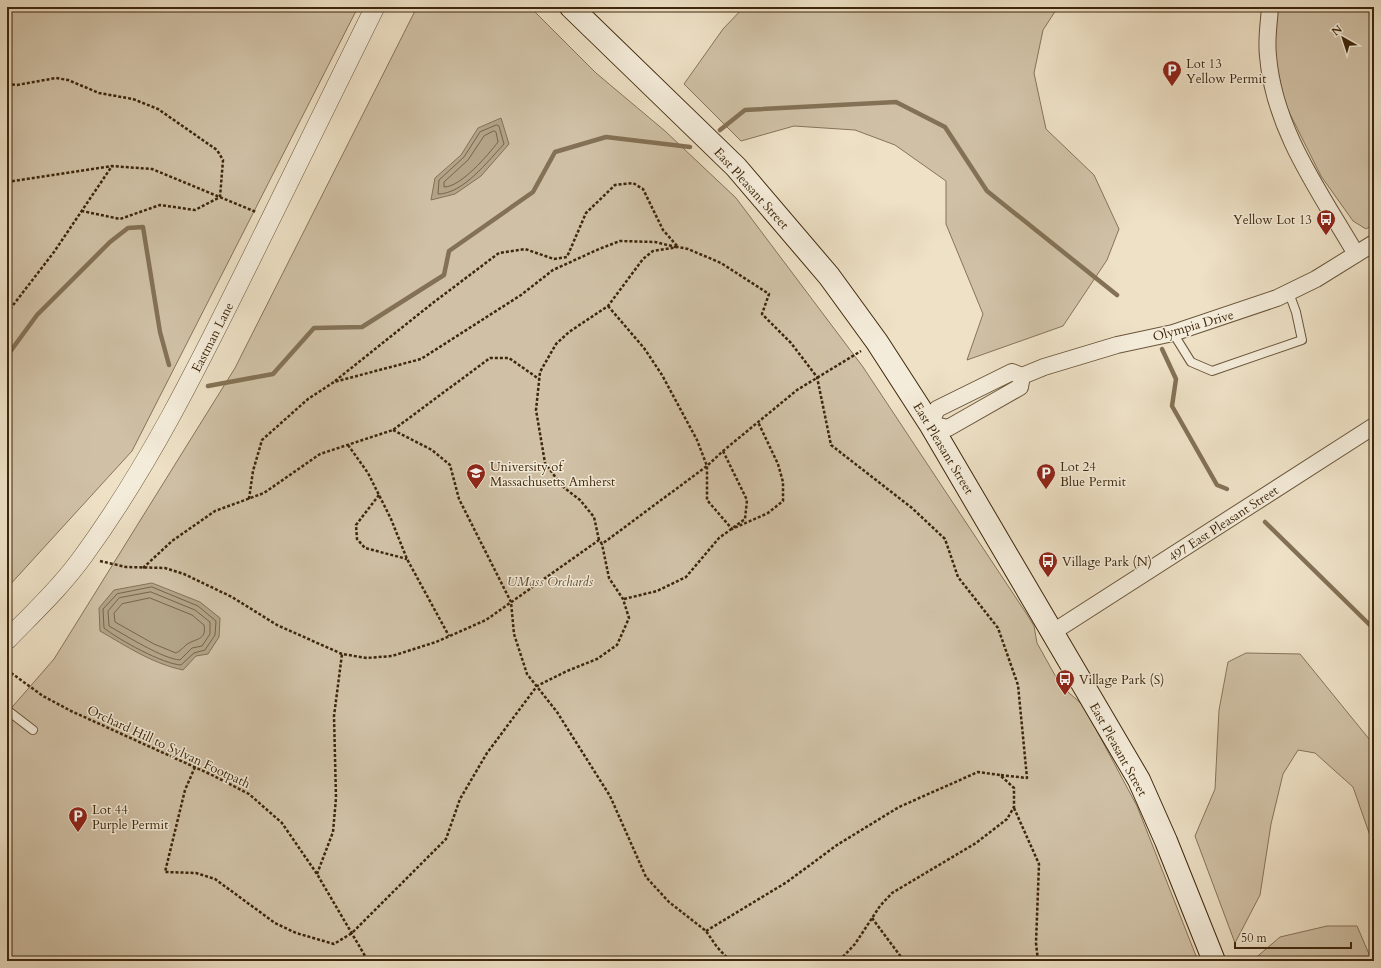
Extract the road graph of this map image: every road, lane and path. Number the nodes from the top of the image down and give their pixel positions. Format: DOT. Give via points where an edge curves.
graph roads {
  1 [pos="375,7"];
  2 [pos="571,7"];
  3 [pos="1270,7"];
  4 [pos="7,84"];
  5 [pos="112,166"];
  6 [pos="7,182"];
  7 [pos="220,197"];
  8 [pos="82,211"];
  9 [pos="272,216"];
  10 [pos="1374,243"];
  11 [pos="678,247"];
  12 [pos="1356,254"];
  13 [pos="1290,293"];
  14 [pos="608,306"];
  15 [pos="7,313"];
  16 [pos="1173,333"];
  17 [pos="877,342"];
  18 [pos="817,377"];
  19 [pos="539,379"];
  20 [pos="334,382"];
  21 [pos="758,422"];
  22 [pos="930,424"];
  23 [pos="1374,426"];
  24 [pos="393,430"];
  25 [pos="348,445"];
  26 [pos="723,451"];
  27 [pos="707,466"];
  28 [pos="379,495"];
  29 [pos="249,499"];
  30 [pos="732,528"];
  31 [pos="599,540"];
  32 [pos="602,544"];
  33 [pos="83,556"];
  34 [pos="407,559"];
  35 [pos="143,568"];
  36 [pos="623,599"];
  37 [pos="511,602"];
  38 [pos="1053,632"];
  39 [pos="449,636"];
  40 [pos="7,640"];
  41 [pos="342,654"];
  42 [pos="7,670"];
  43 [pos="537,686"];
  44 [pos="7,710"];
  45 [pos="33,730"];
  46 [pos="195,767"];
  47 [pos="1000,775"];
  48 [pos="1014,807"];
  49 [pos="317,874"];
  50 [pos="872,918"];
  51 [pos="706,931"];
  52 [pos="352,933"];
  53 [pos="368,961"];
  54 [pos="730,961"];
  55 [pos="839,961"];
  56 [pos="904,961"];
  57 [pos="1038,961"];
  58 [pos="1214,961"];
  1 -- 9 [label="street, Eastman Lane"];
  2 -- 17 [label="main road, East Pleasant Street" via="736,167 829,276"];
  3 -- 12 [label="street" via="1268,56 1279,108 1311,180"];
  4 -- 7 [label="path" via="17,85 56,78 68,80 99,93 133,99 158,109 217,150 223,160"];
  5 -- 6 [label="path"];
  5 -- 7 [label="path" via="152,169"];
  5 -- 8 [label="path"];
  7 -- 8 [label="path" via="195,210 160,205 120,219"];
  7 -- 9 [label="path" via="255,212"];
  8 -- 15 [label="path"];
  9 -- 33 [label="street, Eastman Lane" via="162,434"];
  10 -- 12 [label="street, Olympia Drive"];
  11 -- 14 [label="path" via="653,250 643,259"];
  11 -- 18 [label="path" via="721,263 769,294 762,314 791,343"];
  11 -- 20 [label="path" via="655,242 620,242 599,249 553,270 521,295 421,359"];
  11 -- 20 [label="path" via="663,230 643,189 633,183 615,185 586,213 567,257 554,259 525,249 499,253"];
  12 -- 13 [label="street, Olympia Drive"];
  13 -- 16 [label="street, Olympia Drive"];
  13 -- 16 [label="lane" via="1302,340 1280,348 1212,371 1191,362"];
  14 -- 19 [label="path" via="569,332 556,344"];
  14 -- 27 [label="path" via="644,348 662,375 698,440"];
  16 -- 22 [label="street, Olympia Drive" via="1117,345 1044,367 1022,376 1020,387 948,428"];
  17 -- 18 [label="path"];
  17 -- 22 [label="main road, East Pleasant Street"];
  18 -- 21 [label="path"];
  18 -- 47 [label="path" via="831,445 912,508 945,539 958,577 998,628 1018,685 1027,778"];
  19 -- 24 [label="path" via="509,358 490,358"];
  19 -- 31 [label="path" via="536,410 545,463 562,486 580,500 594,517"];
  20 -- 29 [label="path" via="308,399 262,440 253,471"];
  21 -- 26 [label="path"];
  21 -- 30 [label="path" via="784,482 783,501 768,513"];
  22 -- 38 [label="main road, East Pleasant Street"];
  23 -- 38 [label="street, 497 East Pleasant Street"];
  24 -- 25 [label="path"];
  24 -- 37 [label="path" via="432,450 450,466 460,499"];
  25 -- 28 [label="path" via="368,473"];
  25 -- 29 [label="path" via="320,454 264,493"];
  26 -- 27 [label="path"];
  26 -- 30 [label="path" via="747,500 745,519"];
  27 -- 30 [label="path" via="707,500"];
  27 -- 32 [label="path"];
  28 -- 34 [label="path"];
  28 -- 34 [label="path" via="356,524 357,539 365,548"];
  29 -- 35 [label="path" via="215,511 172,541"];
  30 -- 36 [label="path" via="719,538 686,577 657,591"];
  31 -- 32 [label="path"];
  31 -- 37 [label="path"];
  32 -- 36 [label="path" via="609,578"];
  33 -- 35 [label="path" via="126,567"];
  33 -- 40 [label="street, Eastman Lane" via="49,597"];
  34 -- 39 [label="path"];
  35 -- 41 [label="path" via="165,568 184,574 232,597 277,625"];
  36 -- 43 [label="path" via="629,618 617,645 597,659 567,670"];
  37 -- 39 [label="path" via="486,620"];
  37 -- 43 [label="path" via="514,634 527,674"];
  38 -- 58 [label="main road, East Pleasant Street" via="1139,780"];
  39 -- 41 [label="path" via="392,656 367,658"];
  41 -- 49 [label="path" via="334,716 336,798 333,832"];
  42 -- 46 [label="path, Orchard Hill to Sylvan Footpath" via="64,707"];
  43 -- 51 [label="path" via="610,796 646,877 669,902"];
  43 -- 52 [label="path" via="487,753 460,799 446,839"];
  44 -- 45 [label="lane"];
  46 -- 49 [label="path, Orchard Hill to Sylvan Footpath" via="249,794 282,823"];
  46 -- 52 [label="path" via="185,790 165,872 196,874 215,880 275,923 296,933 334,944"];
  47 -- 48 [label="path" via="1014,788"];
  47 -- 51 [label="path" via="978,772 899,807 837,845 787,882"];
  48 -- 50 [label="path" via="1007,818 976,843 892,893"];
  48 -- 57 [label="path" via="1038,864"];
  49 -- 52 [label="path, Orchard Hill to Sylvan Footpath"];
  50 -- 55 [label="path" via="855,944"];
  50 -- 56 [label="path"];
  51 -- 54 [label="path"];
  52 -- 53 [label="path, Orchard Hill to Sylvan Footpath"];
}
